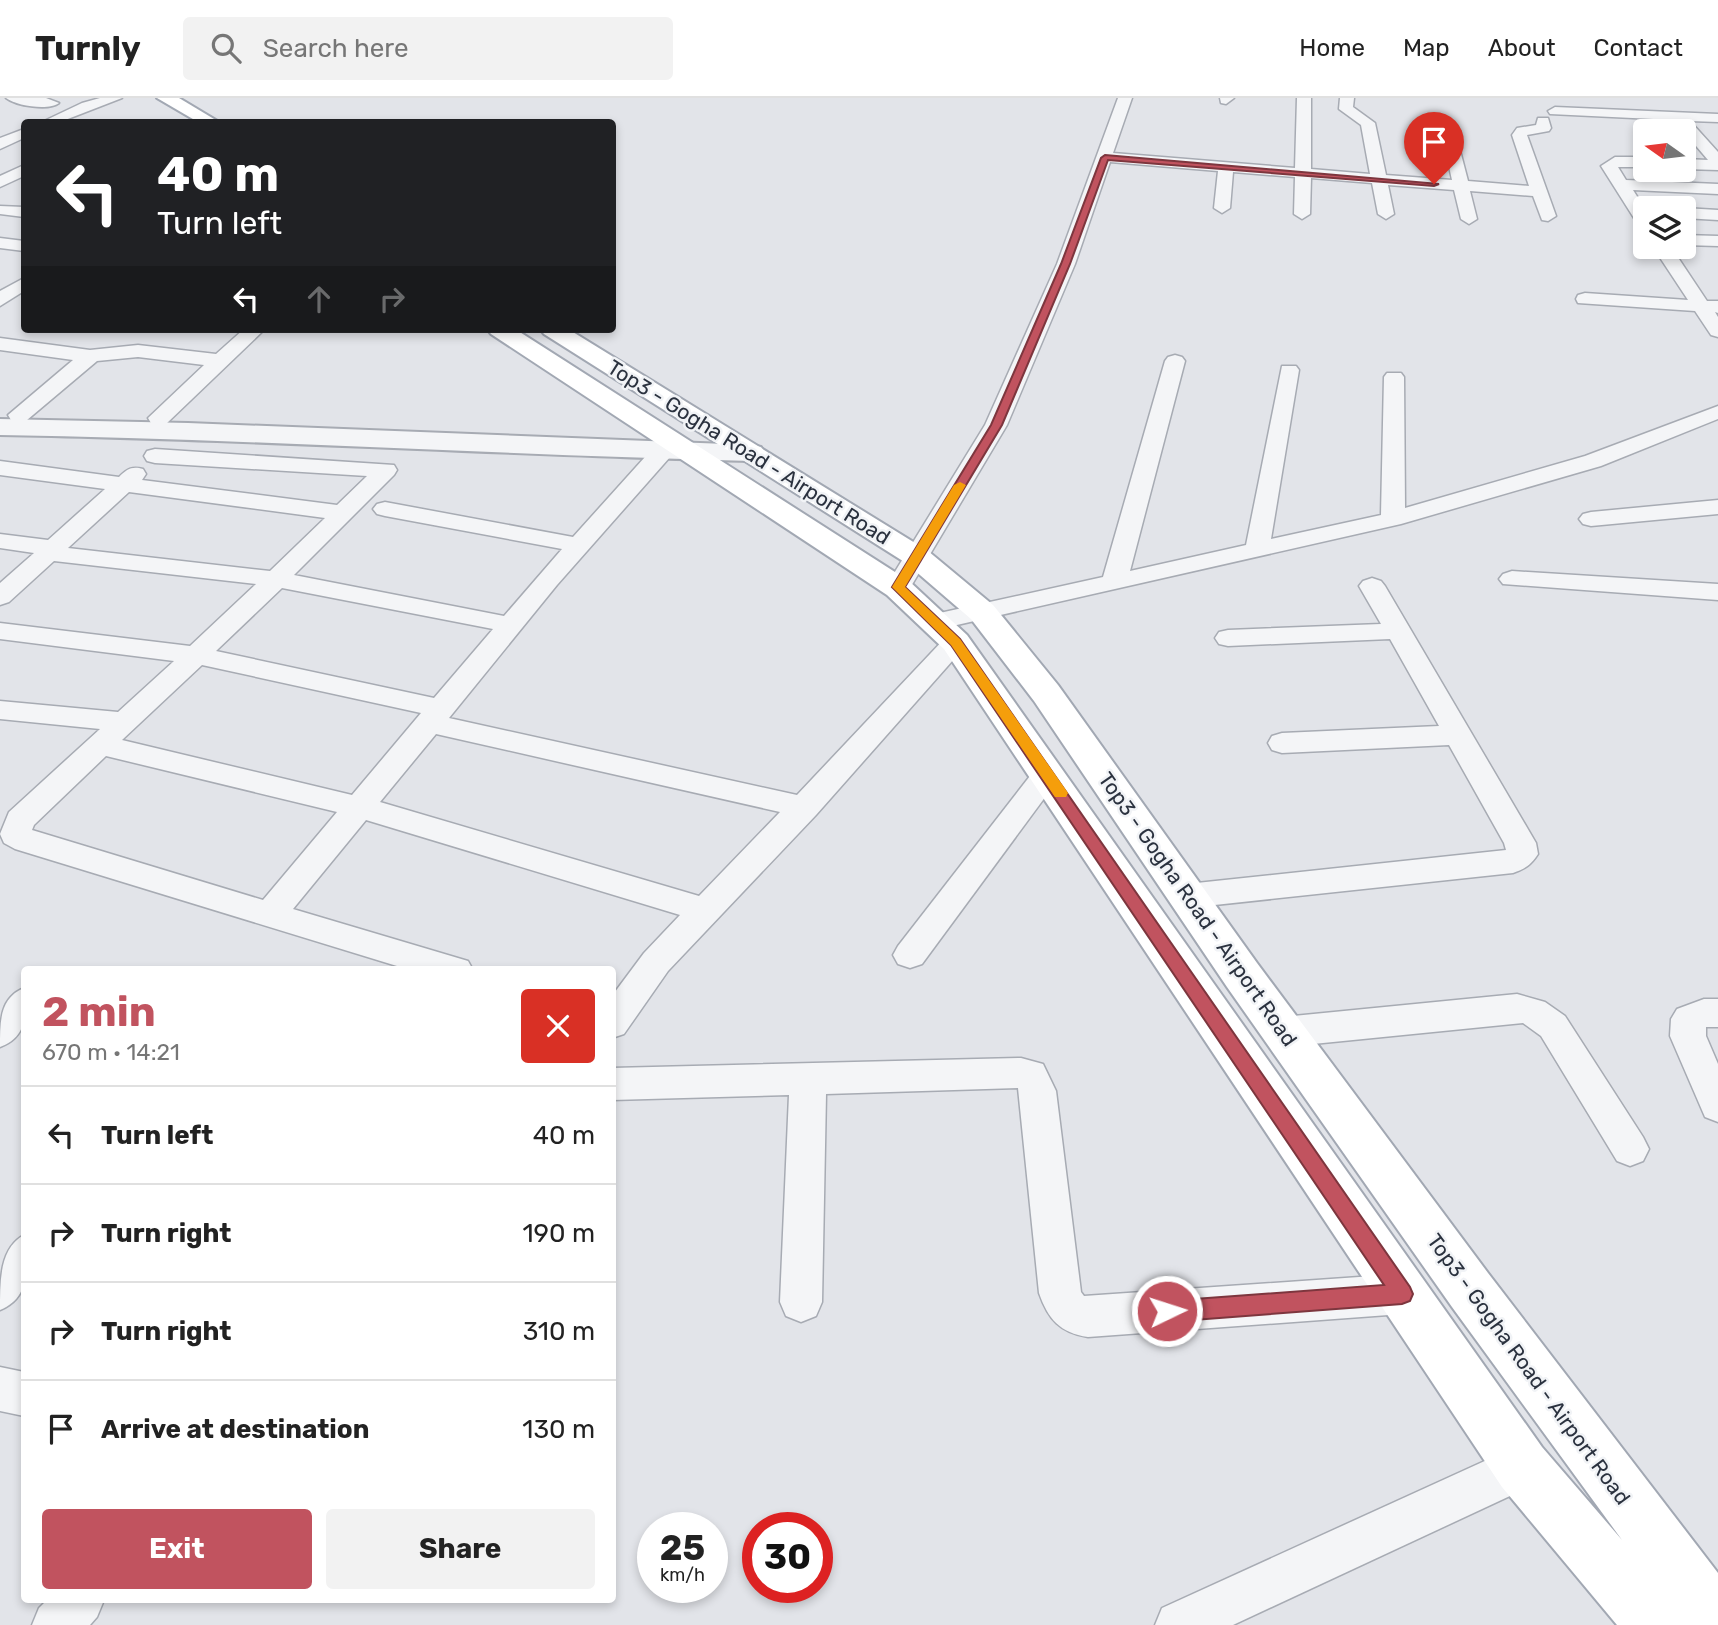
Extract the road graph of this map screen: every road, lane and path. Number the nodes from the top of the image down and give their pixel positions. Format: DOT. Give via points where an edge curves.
graph roads {
  1 [pos="114,98"];
  2 [pos="166,98"];
  3 [pos="1125,98"];
  4 [pos="1304,98"];
  5 [pos="1347,98"];
  6 [pos="20,99"];
  7 [pos="52,103"];
  8 [pos="146,104"];
  9 [pos="0,110"];
  10 [pos="1678,116"];
  11 [pos="1718,118"];
  12 [pos="57,119"];
  13 [pos="171,119"];
  14 [pos="204,119"];
  15 [pos="1680,119"];
  16 [pos="0,127"];
  17 [pos="21,131"];
  18 [pos="21,134"];
  19 [pos="1449,135"];
  20 [pos="1696,143"];
  21 [pos="0,144"];
  22 [pos="1105,158"];
  23 [pos="1633,162"];
  24 [pos="1718,163"];
  25 [pos="1696,164"];
  26 [pos="1226,167"];
  27 [pos="21,171"];
  28 [pos="1301,173"];
  29 [pos="1381,180"];
  30 [pos="0,181"];
  31 [pos="1620,185"];
  32 [pos="1461,186"];
  33 [pos="1718,189"];
  34 [pos="1539,192"];
  35 [pos="1633,202"];
  36 [pos="1222,208"];
  37 [pos="2,210"];
  38 [pos="21,212"];
  39 [pos="1301,214"];
  40 [pos="1386,214"];
  41 [pos="1696,214"];
  42 [pos="1718,215"];
  43 [pos="1548,216"];
  44 [pos="1469,219"];
  45 [pos="1696,240"];
  46 [pos="1718,241"];
  47 [pos="0,243"];
  48 [pos="21,246"];
  49 [pos="1672,259"];
  50 [pos="21,285"];
  51 [pos="0,299"];
  52 [pos="1586,299"];
  53 [pos="21,302"];
  54 [pos="1710,306"];
  55 [pos="1718,331"];
  56 [pos="251,333"];
  57 [pos="505,333"];
  58 [pos="558,333"];
  59 [pos="0,344"];
  60 [pos="90,356"];
  61 [pos="1175,360"];
  62 [pos="220,361"];
  63 [pos="1289,370"];
  64 [pos="1394,377"];
  65 [pos="1718,412"];
  66 [pos="159,418"];
  67 [pos="6,419"];
  68 [pos="186,429"];
  69 [pos="740,446"];
  70 [pos="672,447"];
  71 [pos="155,456"];
  72 [pos="0,468"];
  73 [pos="125,483"];
  74 [pos="1718,507"];
  75 [pos="385,509"];
  76 [pos="343,513"];
  77 [pos="1393,519"];
  78 [pos="1591,519"];
  79 [pos="0,541"];
  80 [pos="579,545"];
  81 [pos="51,550"];
  82 [pos="1257,550"];
  83 [pos="907,572"];
  84 [pos="276,579"];
  85 [pos="1513,579"];
  86 [pos="1114,582"];
  87 [pos="1372,586"];
  88 [pos="1716,596"];
  89 [pos="0,597"];
  90 [pos="511,625"];
  91 [pos="957,625"];
  92 [pos="0,631"];
  93 [pos="1398,631"];
  94 [pos="1228,638"];
  95 [pos="196,655"];
  96 [pos="0,710"];
  97 [pos="436,716"];
  98 [pos="125,722"];
  99 [pos="1458,735"];
  100 [pos="1282,743"];
  101 [pos="101,745"];
  102 [pos="1047,774"];
  103 [pos="359,807"];
  104 [pos="805,807"];
  105 [pos="10,819"];
  106 [pos="1187,896"];
  107 [pos="703,910"];
  108 [pos="269,915"];
  109 [pos="910,955"];
  110 [pos="442,966"];
  111 [pos="21,1006"];
  112 [pos="1718,1013"];
  113 [pos="616,1016"];
  114 [pos="0,1032"];
  115 [pos="1283,1032"];
  116 [pos="808,1079"];
  117 [pos="616,1084"];
  118 [pos="1718,1106"];
  119 [pos="1630,1149"];
  120 [pos="21,1258"];
  121 [pos="0,1290"];
  122 [pos="1402,1294"];
  123 [pos="801,1303"];
  124 [pos="0,1389"];
  125 [pos="21,1393"];
  126 [pos="1522,1466"];
  127 [pos="77,1603"];
  128 [pos="1718,1622"];
  129 [pos="56,1625"];
  130 [pos="1179,1625"];
  131 [pos="1656,1625"];
  1 -- 12 [label="street"];
  2 -- 14 [label="main road"];
  3 -- 22 [label="street"];
  4 -- 28 [label="street"];
  5 -- 29 [label="street" via="1346,109 1368,123"];
  6 -- 7 [label="street"];
  6 -- 9 [label="street"];
  8 -- 13 [label="main road"];
  10 -- 11 [label="street"];
  10 -- 15 [label="street"];
  10 -- 34 [label="street" via="1549,116 1544,128 1519,135"];
  16 -- 17 [label="street"];
  18 -- 21 [label="street"];
  19 -- 32 [label="street"];
  20 -- 24 [label="street"];
  22 -- 26 [label="street"];
  22 -- 83 [label="street" via="1066,264 996,425"];
  23 -- 31 [label="street" via="1610,163"];
  24 -- 25 [label="street"];
  26 -- 28 [label="street"];
  26 -- 36 [label="street"];
  27 -- 30 [label="street"];
  28 -- 29 [label="street"];
  28 -- 39 [label="street"];
  29 -- 32 [label="street"];
  29 -- 40 [label="street"];
  31 -- 33 [label="street"];
  31 -- 35 [label="street"];
  32 -- 34 [label="street"];
  32 -- 44 [label="street"];
  34 -- 43 [label="street"];
  37 -- 38 [label="street"];
  41 -- 42 [label="street"];
  45 -- 46 [label="street"];
  47 -- 48 [label="street"];
  49 -- 54 [label="street"];
  50 -- 51 [label="street"];
  51 -- 53 [label="street"];
  52 -- 54 [label="street"];
  54 -- 55 [label="street"];
  56 -- 62 [label="street"];
  57 -- 70 [label="main road"];
  58 -- 69 [label="main road, Top3 - Gogha Road - Airport Road"];
  59 -- 60 [label="street"];
  60 -- 62 [label="street" via="127,351"];
  60 -- 67 [label="street"];
  61 -- 86 [label="street"];
  62 -- 66 [label="street"];
  63 -- 82 [label="street"];
  64 -- 77 [label="street"];
  65 -- 77 [label="street" via="1592,461"];
  66 -- 67 [label="street"];
  66 -- 70 [label="street"];
  67 -- 68 [label="street"];
  68 -- 70 [label="street"];
  68 -- 71 [label="street"];
  69 -- 70 [label="street"];
  69 -- 83 [label="main road, Top3 - Gogha Road - Airport Road"];
  70 -- 80 [label="street"];
  70 -- 83 [label="main road"];
  71 -- 73 [label="street"];
  71 -- 76 [label="street" via="386,470"];
  72 -- 73 [label="street"];
  73 -- 76 [label="street"];
  73 -- 81 [label="street"];
  74 -- 78 [label="street"];
  75 -- 80 [label="street"];
  76 -- 84 [label="street"];
  77 -- 82 [label="street"];
  79 -- 81 [label="street"];
  80 -- 90 [label="street"];
  81 -- 84 [label="street"];
  81 -- 89 [label="street"];
  82 -- 86 [label="street"];
  83 -- 91 [label="main road, Top3 - Gogha Road - Airport Road"];
  84 -- 90 [label="street"];
  84 -- 95 [label="street"];
  85 -- 88 [label="street"];
  86 -- 91 [label="street"];
  87 -- 93 [label="street"];
  90 -- 97 [label="street"];
  91 -- 102 [label="main road"];
  91 -- 104 [label="street"];
  91 -- 106 [label="main road, Top3 - Gogha Road - Airport Road" via="1046,693"];
  92 -- 95 [label="street"];
  93 -- 94 [label="street"];
  93 -- 99 [label="street"];
  95 -- 97 [label="street"];
  95 -- 98 [label="street"];
  96 -- 98 [label="street"];
  97 -- 103 [label="street"];
  97 -- 104 [label="street"];
  98 -- 101 [label="street"];
  99 -- 100 [label="street"];
  99 -- 106 [label="street" via="1520,843 1522,855 1513,861"];
  101 -- 103 [label="street"];
  101 -- 105 [label="street"];
  102 -- 109 [label="street"];
  102 -- 122 [label="main road"];
  103 -- 107 [label="street"];
  103 -- 108 [label="street"];
  104 -- 107 [label="street"];
  105 -- 108 [label="street" via="15,835 26,841"];
  106 -- 115 [label="main road, Top3 - Gogha Road - Airport Road"];
  107 -- 113 [label="street"];
  108 -- 110 [label="street"];
  111 -- 114 [label="street"];
  112 -- 118 [label="street" via="1689,1019 1688,1036"];
  115 -- 119 [label="street" via="1530,1010 1553,1026"];
  115 -- 128 [label="main road, Top3 - Gogha Road - Airport Road"];
  116 -- 117 [label="street"];
  116 -- 122 [label="street" via="1030,1075 1038,1091 1060,1293 1064,1306 1075,1315"];
  116 -- 123 [label="street"];
  120 -- 121 [label="street"];
  122 -- 126 [label="main road"];
  124 -- 125 [label="street"];
  126 -- 130 [label="street"];
  126 -- 131 [label="main road"];
  127 -- 129 [label="street"];
}
